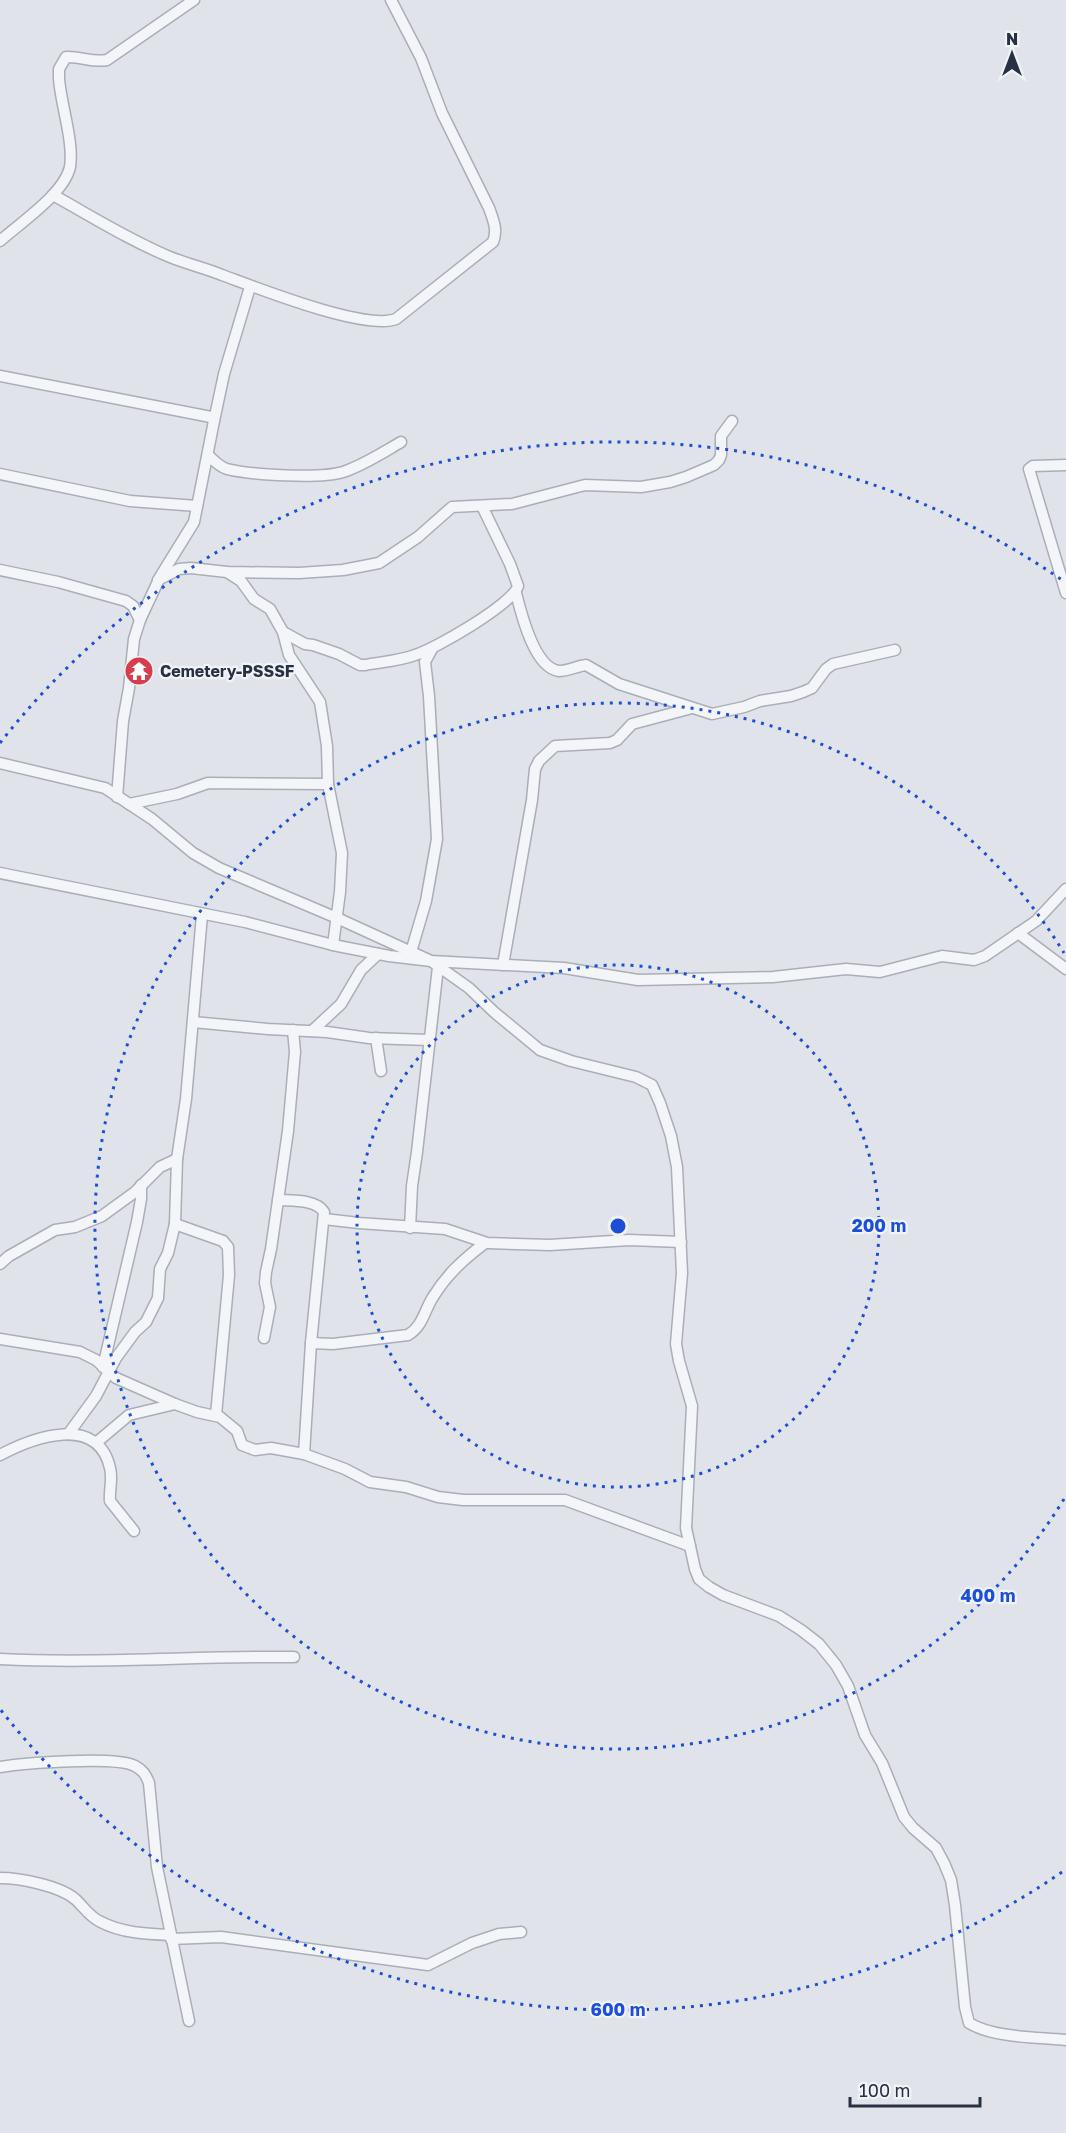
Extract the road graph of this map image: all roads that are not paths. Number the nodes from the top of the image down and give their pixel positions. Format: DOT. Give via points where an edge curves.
graph roads {
  1 [pos="194,0"];
  2 [pos="391,0"];
  3 [pos="53,195"];
  4 [pos="0,241"];
  5 [pos="250,287"];
  6 [pos="0,376"];
  7 [pos="214,421"];
  8 [pos="732,421"];
  9 [pos="401,442"];
  10 [pos="209,456"];
  11 [pos="1066,465"];
  12 [pos="0,474"];
  13 [pos="197,506"];
  14 [pos="482,506"];
  15 [pos="0,570"];
  16 [pos="226,572"];
  17 [pos="158,580"];
  18 [pos="516,592"];
  19 [pos="1066,593"];
  20 [pos="140,620"];
  21 [pos="283,632"];
  22 [pos="434,646"];
  23 [pos="896,650"];
  24 [pos="692,708"];
  25 [pos="0,763"];
  26 [pos="328,784"];
  27 [pos="117,796"];
  28 [pos="129,804"];
  29 [pos="0,873"];
  30 [pos="1066,889"];
  31 [pos="202,915"];
  32 [pos="337,918"];
  33 [pos="1018,933"];
  34 [pos="333,945"];
  35 [pos="411,952"];
  36 [pos="378,954"];
  37 [pos="435,964"];
  38 [pos="503,965"];
  39 [pos="1066,969"];
  40 [pos="193,1022"];
  41 [pos="293,1030"];
  42 [pos="312,1032"];
  43 [pos="376,1038"];
  44 [pos="429,1040"];
  45 [pos="381,1071"];
  46 [pos="177,1159"];
  47 [pos="141,1185"];
  48 [pos="278,1200"];
  49 [pos="324,1219"];
  50 [pos="175,1224"];
  51 [pos="410,1228"];
  52 [pos="681,1242"];
  53 [pos="485,1243"];
  54 [pos="0,1264"];
  55 [pos="264,1338"];
  56 [pos="0,1339"];
  57 [pos="310,1343"];
  58 [pos="106,1370"];
  59 [pos="175,1404"];
  60 [pos="216,1415"];
  61 [pos="69,1433"];
  62 [pos="96,1442"];
  63 [pos="304,1454"];
  64 [pos="0,1455"];
  65 [pos="134,1531"];
  66 [pos="690,1546"];
  67 [pos="294,1657"];
  68 [pos="0,1659"];
  69 [pos="0,1767"];
  70 [pos="0,1878"];
  71 [pos="521,1932"];
  72 [pos="171,1937"];
  73 [pos="189,2021"];
  74 [pos="1066,2040"];
  1 -- 3 [label="street" via="107,60 93,62 66,57 59,79 70,162 68,173"];
  2 -- 5 [label="street" via="493,218 496,236 391,321 324,310"];
  3 -- 4 [label="street"];
  3 -- 5 [label="street" via="128,237"];
  5 -- 7 [label="street"];
  6 -- 7 [label="street" via="211,417"];
  7 -- 10 [label="street"];
  8 -- 14 [label="street" via="722,436 719,460 686,477 641,487 585,485 523,502"];
  9 -- 10 [label="street" via="335,473 255,473 227,469"];
  10 -- 13 [label="street"];
  11 -- 19 [label="street" via="1029,469"];
  12 -- 13 [label="street" via="130,501"];
  13 -- 17 [label="street" via="194,522"];
  14 -- 16 [label="street" via="452,507 379,564 328,572"];
  14 -- 18 [label="street" via="510,564 518,586"];
  15 -- 20 [label="street" via="126,601"];
  16 -- 17 [label="street" via="179,569"];
  16 -- 21 [label="street" via="242,581 254,599 270,609"];
  17 -- 20 [label="street"];
  18 -- 22 [label="street" via="487,615"];
  18 -- 24 [label="street" via="526,629 549,667 563,671 586,665 618,684"];
  20 -- 27 [label="street" via="123,720"];
  21 -- 22 [label="street" via="362,665 413,656"];
  21 -- 26 [label="street" via="289,655 320,702"];
  22 -- 35 [label="street" via="425,662 437,839 426,901"];
  23 -- 24 [label="street" via="833,664 812,688 791,696 711,714"];
  24 -- 38 [label="street" via="632,724 610,743 555,746 539,761"];
  25 -- 27 [label="street" via="95,784"];
  26 -- 28 [label="street" via="208,783"];
  26 -- 32 [label="street" via="342,853"];
  27 -- 28 [label="street"];
  28 -- 32 [label="street" via="219,868"];
  29 -- 31 [label="street"];
  30 -- 33 [label="street" via="1036,921"];
  31 -- 34 [label="street"];
  31 -- 40 [label="street"];
  32 -- 34 [label="street"];
  32 -- 35 [label="street"];
  33 -- 38 [label="street" via="977,959 942,956 880,972 846,969 773,977 638,980 564,968"];
  33 -- 39 [label="street"];
  34 -- 36 [label="street"];
  35 -- 37 [label="street"];
  36 -- 37 [label="street"];
  36 -- 42 [label="street" via="361,970 341,1004"];
  37 -- 38 [label="street"];
  37 -- 44 [label="street"];
  37 -- 52 [label="street" via="540,1050 652,1085 677,1167"];
  40 -- 41 [label="street"];
  40 -- 46 [label="street"];
  41 -- 42 [label="street"];
  41 -- 48 [label="street" via="295,1052"];
  42 -- 43 [label="street"];
  43 -- 44 [label="street"];
  43 -- 45 [label="street"];
  44 -- 51 [label="street"];
  46 -- 47 [label="street" via="160,1167"];
  46 -- 50 [label="street"];
  47 -- 54 [label="street" via="102,1216 55,1230"];
  47 -- 58 [label="street"];
  48 -- 49 [label="street" via="314,1204 324,1212"];
  48 -- 55 [label="street" via="266,1272 270,1307"];
  49 -- 51 [label="street"];
  49 -- 57 [label="street"];
  50 -- 58 [label="street" via="160,1269 157,1301 146,1322"];
  50 -- 60 [label="street" via="223,1241 228,1247"];
  51 -- 53 [label="street" via="445,1229"];
  52 -- 53 [label="street"];
  52 -- 66 [label="street" via="676,1344 692,1406 686,1528"];
  53 -- 57 [label="street" via="452,1271 431,1299 425,1316 408,1335"];
  56 -- 58 [label="street" via="80,1352"];
  57 -- 63 [label="street"];
  58 -- 59 [label="street"];
  58 -- 61 [label="street" via="96,1396"];
  59 -- 60 [label="street"];
  59 -- 62 [label="street" via="129,1415"];
  60 -- 63 [label="street" via="237,1431 243,1445 255,1450 271,1448"];
  61 -- 62 [label="street"];
  61 -- 64 [label="street" via="23,1444"];
  62 -- 65 [label="street" via="104,1450 111,1470 110,1501"];
  63 -- 66 [label="street" via="345,1468 370,1482 438,1497 565,1500"];
  66 -- 74 [label="street" via="699,1579 723,1595 779,1616 819,1644 836,1665 904,1817 936,1848 951,1880 969,2023 992,2031"];
  67 -- 68 [label="street" via="52,1662"];
  69 -- 72 [label="street" via="112,1762 129,1763 145,1773"];
  70 -- 72 [label="street" via="61,1891 108,1925"];
  71 -- 72 [label="street" via="472,1943 428,1965 221,1937"];
  72 -- 73 [label="street"];
}
